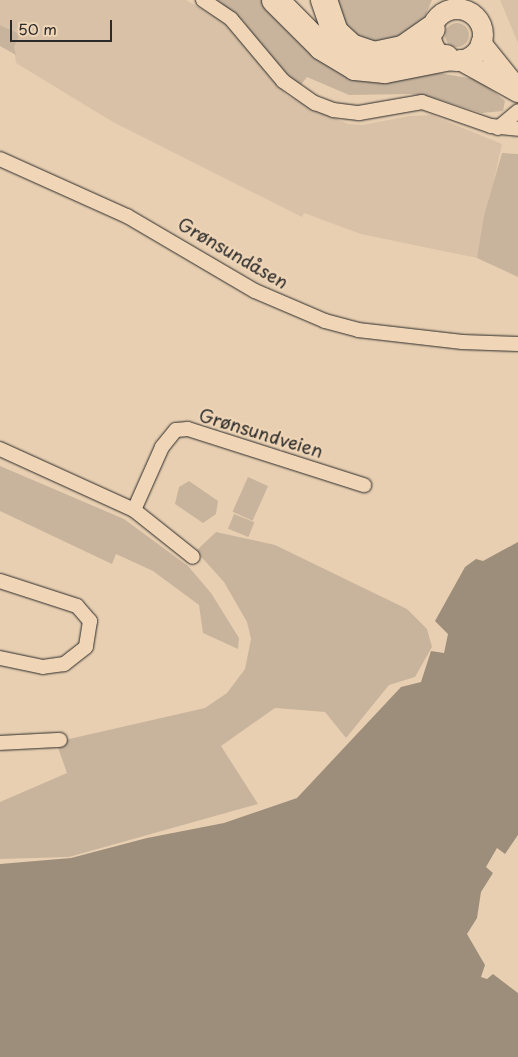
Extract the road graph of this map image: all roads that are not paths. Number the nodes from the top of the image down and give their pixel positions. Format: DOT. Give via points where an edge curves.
graph roads {
  1 [pos="203,0"];
  2 [pos="275,0"];
  3 [pos="324,0"];
  4 [pos="472,8"];
  5 [pos="438,15"];
  6 [pos="481,43"];
  7 [pos="453,59"];
  8 [pos="518,90"];
  9 [pos="518,111"];
  10 [pos="498,128"];
  11 [pos="518,129"];
  12 [pos="0,159"];
  13 [pos="518,344"];
  14 [pos="0,449"];
  15 [pos="364,485"];
  16 [pos="134,510"];
  17 [pos="193,557"];
  18 [pos="0,581"];
  19 [pos="0,658"];
  20 [pos="60,740"];
  21 [pos="0,743"];
  1 -- 10 [label="street" via="232,18 283,81 315,103 333,110 359,113 422,102"];
  2 -- 7 [label="highway" via="322,47 355,67 385,70"];
  3 -- 5 [label="highway" via="335,32 351,47 374,55 403,49"];
  4 -- 5 [label="street" via="454,9"];
  4 -- 6 [label="street" via="482,29"];
  5 -- 7 [label="street" via="435,49"];
  6 -- 7 [label="street" via="473,55"];
  6 -- 8 [label="street"];
  7 -- 8 [label="street"];
  9 -- 10 [label="street"];
  10 -- 11 [label="street"];
  12 -- 13 [label="street, Grønsundåsen" via="127,216 255,291 325,321 358,330"];
  14 -- 16 [label="street"];
  15 -- 16 [label="street, Grønsundveien" via="202,433 176,430 162,447"];
  16 -- 17 [label="street"];
  18 -- 19 [label="street" via="77,606 90,621 90,630 86,647 64,664 43,667"];
  20 -- 21 [label="street"];
}
